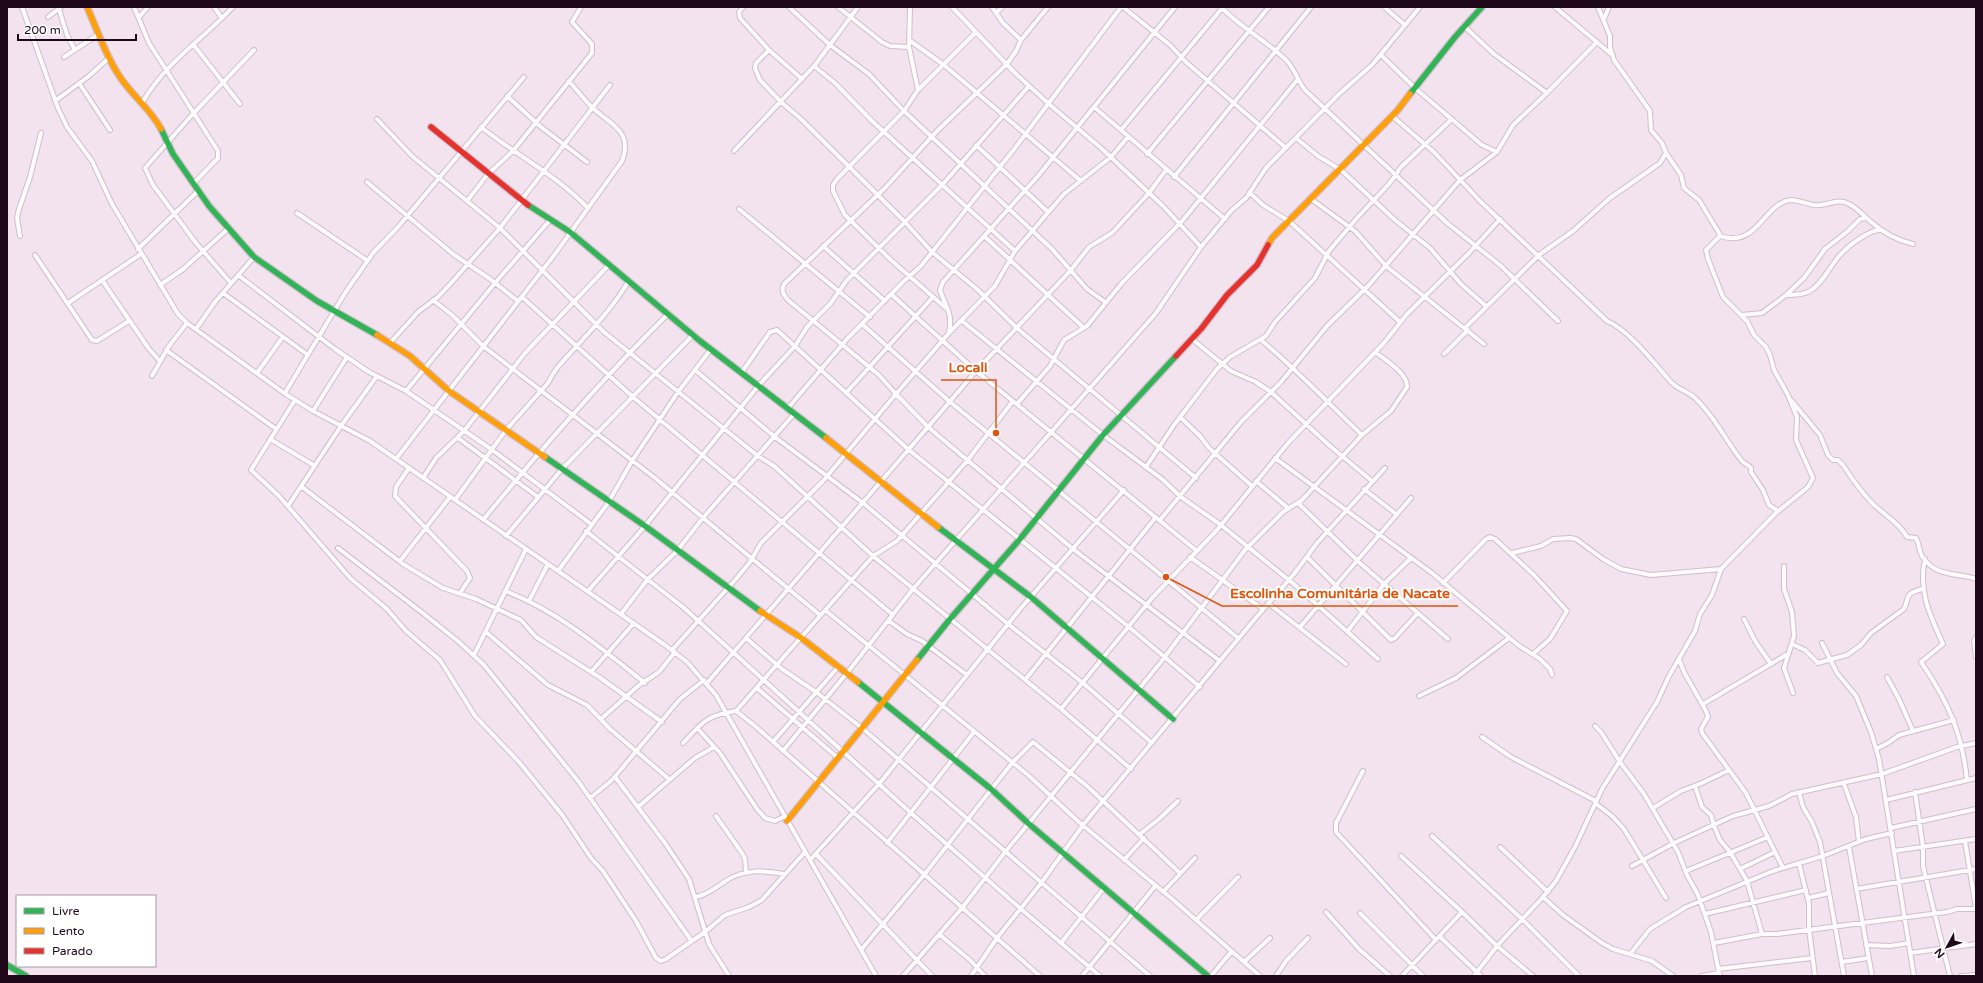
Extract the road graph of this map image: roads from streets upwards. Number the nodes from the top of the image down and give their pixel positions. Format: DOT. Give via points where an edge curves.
graph roads {
  1 [pos="22,7"];
  2 [pos="87,7"];
  3 [pos="134,7"];
  4 [pos="148,7"];
  5 [pos="214,7"];
  6 [pos="233,7"];
  7 [pos="581,7"];
  8 [pos="742,7"];
  9 [pos="789,7"];
  10 [pos="838,7"];
  11 [pos="858,7"];
  12 [pos="910,7"];
  13 [pos="952,7"];
  14 [pos="992,7"];
  15 [pos="1002,7"];
  16 [pos="1048,7"];
  17 [pos="1122,7"];
  18 [pos="1175,7"];
  19 [pos="1222,7"];
  20 [pos="1269,7"];
  21 [pos="1311,7"];
  22 [pos="1384,7"];
  23 [pos="1420,7"];
  24 [pos="1482,7"];
  25 [pos="1555,7"];
  26 [pos="1598,7"];
  27 [pos="1609,7"];
  28 [pos="60,8"];
  29 [pos="996,13"];
  30 [pos="851,16"];
  31 [pos="48,17"];
  32 [pos="139,17"];
  33 [pos="222,18"];
  34 [pos="1604,20"];
  35 [pos="1405,25"];
  36 [pos="1465,27"];
  37 [pos="1249,31"];
  38 [pos="976,32"];
  39 [pos="1154,32"];
  40 [pos="99,34"];
  41 [pos="909,40"];
  42 [pos="1021,40"];
  43 [pos="1597,42"];
  44 [pos="193,44"];
  45 [pos="830,45"];
  46 [pos="909,47"];
  47 [pos="75,50"];
  48 [pos="254,50"];
  49 [pos="769,50"];
  50 [pos="1276,52"];
  51 [pos="1612,54"];
  52 [pos="1381,55"];
  53 [pos="64,57"];
  54 [pos="110,57"];
  55 [pos="1181,57"];
  56 [pos="1007,64"];
  57 [pos="944,65"];
  58 [pos="814,66"];
  59 [pos="167,68"];
  60 [pos="524,77"];
  61 [pos="802,79"];
  62 [pos="1298,79"];
  63 [pos="569,81"];
  64 [pos="1208,81"];
  65 [pos="224,82"];
  66 [pos="79,83"];
  67 [pos="610,85"];
  68 [pos="1029,86"];
  69 [pos="1415,88"];
  70 [pos="918,90"];
  71 [pos="976,93"];
  72 [pos="1547,93"];
  73 [pos="507,96"];
  74 [pos="55,101"];
  75 [pos="781,102"];
  76 [pos="142,103"];
  77 [pos="1234,103"];
  78 [pos="240,104"];
  79 [pos="1049,104"];
  80 [pos="1094,107"];
  81 [pos="593,108"];
  82 [pos="1326,108"];
  83 [pos="904,111"];
  84 [pos="194,113"];
  85 [pos="1002,115"];
  86 [pos="1392,116"];
  87 [pos="377,119"];
  88 [pos="1452,119"];
  89 [pos="536,123"];
  90 [pos="1261,126"];
  91 [pos="432,127"];
  92 [pos="482,127"];
  93 [pos="1077,128"];
  94 [pos="110,130"];
  95 [pos="1121,130"];
  96 [pos="884,131"];
  97 [pos="41,133"];
  98 [pos="1025,135"];
  99 [pos="932,136"];
  100 [pos="1128,137"];
  101 [pos="1296,138"];
  102 [pos="168,143"];
  103 [pos="1424,143"];
  104 [pos="564,145"];
  105 [pos="976,145"];
  106 [pos="1365,145"];
  107 [pos="1286,148"];
  108 [pos="461,151"];
  109 [pos="513,151"];
  110 [pos="734,151"];
  111 [pos="1497,152"];
  112 [pos="1666,153"];
  113 [pos="1147,154"];
  114 [pos="912,157"];
  115 [pos="1111,157"];
  116 [pos="1053,158"];
  117 [pos="587,162"];
  118 [pos="960,164"];
  119 [pos="849,167"];
  120 [pos="1000,167"];
  121 [pos="1166,170"];
  122 [pos="1341,170"];
  123 [pos="543,172"];
  124 [pos="488,174"];
  125 [pos="1396,176"];
  126 [pos="1174,177"];
  127 [pos="438,178"];
  128 [pos="1460,180"];
  129 [pos="1081,181"];
  130 [pos="366,182"];
  131 [pos="193,184"];
  132 [pos="943,184"];
  133 [pos="986,185"];
  134 [pos="1026,190"];
  135 [pos="198,191"];
  136 [pos="1149,193"];
  137 [pos="1250,193"];
  138 [pos="877,195"];
  139 [pos="1311,199"];
  140 [pos="1200,200"];
  141 [pos="1374,200"];
  142 [pos="467,201"];
  143 [pos="522,201"];
  144 [pos="968,206"];
  145 [pos="587,207"];
  146 [pos="1009,208"];
  147 [pos="739,209"];
  148 [pos="1434,210"];
  149 [pos="1048,212"];
  150 [pos="297,213"];
  151 [pos="175,214"];
  152 [pos="407,216"];
  153 [pos="1866,218"];
  154 [pos="1225,219"];
  155 [pos="1500,219"];
  156 [pos="550,220"];
  157 [pos="850,220"];
  158 [pos="1289,221"];
  159 [pos="905,222"];
  160 [pos="1180,223"];
  161 [pos="1350,226"];
  162 [pos="500,228"];
  163 [pos="990,228"];
  164 [pos="228,229"];
  165 [pos="1881,230"];
  166 [pos="570,232"];
  167 [pos="1032,232"];
  168 [pos="1413,234"];
  169 [pos="20,236"];
  170 [pos="984,236"];
  171 [pos="1720,236"];
  172 [pos="1913,244"];
  173 [pos="823,246"];
  174 [pos="1476,246"];
  175 [pos="1201,247"];
  176 [pos="878,248"];
  177 [pos="138,249"];
  178 [pos="524,250"];
  179 [pos="1015,251"];
  180 [pos="203,252"];
  181 [pos="932,252"];
  182 [pos="142,254"];
  183 [pos="35,255"];
  184 [pos="1538,255"];
  185 [pos="1326,256"];
  186 [pos="254,257"];
  187 [pos="1009,260"];
  188 [pos="368,261"];
  189 [pos="805,263"];
  190 [pos="468,264"];
  191 [pos="608,266"];
  192 [pos="1386,266"];
  193 [pos="543,270"];
  194 [pos="953,270"];
  195 [pos="1071,270"];
  196 [pos="1450,271"];
  197 [pos="854,273"];
  198 [pos="238,275"];
  199 [pos="910,276"];
  200 [pos="1513,279"];
  201 [pos="102,280"];
  202 [pos="628,282"];
  203 [pos="231,283"];
  204 [pos="495,283"];
  205 [pos="160,285"];
  206 [pos="1365,289"];
  207 [pos="839,291"];
  208 [pos="223,293"];
  209 [pos="891,294"];
  210 [pos="1049,295"];
  211 [pos="1786,295"];
  212 [pos="1426,296"];
  213 [pos="522,297"];
  214 [pos="985,297"];
  215 [pos="933,298"];
  216 [pos="433,300"];
  217 [pos="518,301"];
  218 [pos="885,301"];
  219 [pos="573,302"];
  220 [pos="1105,302"];
  221 [pos="68,303"];
  222 [pos="1486,306"];
  223 [pos="950,311"];
  224 [pos="334,312"];
  225 [pos="668,314"];
  226 [pos="1742,315"];
  227 [pos="870,317"];
  228 [pos="915,318"];
  229 [pos="130,321"];
  230 [pos="814,321"];
  231 [pos="962,321"];
  232 [pos="1558,321"];
  233 [pos="1400,322"];
  234 [pos="187,323"];
  235 [pos="462,324"];
  236 [pos="596,324"];
  237 [pos="862,324"];
  238 [pos="551,325"];
  239 [pos="1018,328"];
  240 [pos="1084,328"];
  241 [pos="196,329"];
  242 [pos="1467,329"];
  243 [pos="949,333"];
  244 [pos="693,335"];
  245 [pos="320,336"];
  246 [pos="282,338"];
  247 [pos="1192,339"];
  248 [pos="1261,340"];
  249 [pos="942,341"];
  250 [pos="390,343"];
  251 [pos="843,344"];
  252 [pos="1484,344"];
  253 [pos="483,346"];
  254 [pos="795,346"];
  255 [pos="889,346"];
  256 [pos="576,347"];
  257 [pos="711,349"];
  258 [pos="998,349"];
  259 [pos="166,350"];
  260 [pos="1375,352"];
  261 [pos="629,353"];
  262 [pos="1444,354"];
  263 [pos="308,356"];
  264 [pos="346,357"];
  265 [pos="1054,359"];
  266 [pos="160,361"];
  267 [pos="1222,364"];
  268 [pos="870,367"];
  269 [pos="1294,367"];
  270 [pos="424,368"];
  271 [pos="512,369"];
  272 [pos="695,370"];
  273 [pos="821,370"];
  274 [pos="976,371"];
  275 [pos="742,372"];
  276 [pos="917,372"];
  277 [pos="257,373"];
  278 [pos="655,374"];
  279 [pos="152,376"];
  280 [pos="377,376"];
  281 [pos="609,376"];
  282 [pos="1037,382"];
  283 [pos="759,385"];
  284 [pos="1089,389"];
  285 [pos="406,391"];
  286 [pos="449,391"];
  287 [pos="540,391"];
  288 [pos="678,392"];
  289 [pos="1271,392"];
  290 [pos="285,393"];
  291 [pos="846,393"];
  292 [pos="896,394"];
  293 [pos="633,397"];
  294 [pos="1790,398"];
  295 [pos="296,400"];
  296 [pos="949,401"];
  297 [pos="1013,401"];
  298 [pos="1326,402"];
  299 [pos="1017,404"];
  300 [pos="741,408"];
  301 [pos="788,408"];
  302 [pos="1071,409"];
  303 [pos="313,411"];
  304 [pos="434,411"];
  305 [pos="479,412"];
  306 [pos="571,414"];
  307 [pos="794,414"];
  308 [pos="1121,416"];
  309 [pos="1180,417"];
  310 [pos="660,419"];
  311 [pos="874,419"];
  312 [pos="1306,423"];
  313 [pos="341,426"];
  314 [pos="928,427"];
  315 [pos="724,428"];
  316 [pos="276,429"];
  317 [pos="506,430"];
  318 [pos="464,431"];
  319 [pos="1051,432"];
  320 [pos="596,433"];
  321 [pos="988,433"];
  322 [pos="1103,435"];
  323 [pos="1362,435"];
  324 [pos="775,437"];
  325 [pos="270,438"];
  326 [pos="458,438"];
  327 [pos="1160,448"];
  328 [pos="491,449"];
  329 [pos="909,450"];
  330 [pos="538,452"];
  331 [pos="702,454"];
  332 [pos="846,454"];
  333 [pos="1216,454"];
  334 [pos="758,456"];
  335 [pos="1342,456"];
  336 [pos="485,457"];
  337 [pos="1275,458"];
  338 [pos="396,459"];
  339 [pos="1085,459"];
  340 [pos="632,461"];
  341 [pos="967,461"];
  342 [pos="1025,462"];
  343 [pos="315,466"];
  344 [pos="1146,467"];
  345 [pos="409,468"];
  346 [pos="1385,468"];
  347 [pos="562,469"];
  348 [pos="522,471"];
  349 [pos="829,476"];
  350 [pos="423,478"];
  351 [pos="1196,478"];
  352 [pos="515,479"];
  353 [pos="1256,481"];
  354 [pos="1372,481"];
  355 [pos="881,482"];
  356 [pos="948,482"];
  357 [pos="735,483"];
  358 [pos="1252,486"];
  359 [pos="1314,486"];
  360 [pos="302,487"];
  361 [pos="546,488"];
  362 [pos="1364,489"];
  363 [pos="1002,490"];
  364 [pos="1124,490"];
  365 [pos="1059,491"];
  366 [pos="672,492"];
  367 [pos="1181,496"];
  368 [pos="450,497"];
  369 [pos="809,497"];
  370 [pos="538,498"];
  371 [pos="1411,498"];
  372 [pos="455,500"];
  373 [pos="608,503"];
  374 [pos="863,503"];
  375 [pos="1298,503"];
  376 [pos="288,506"];
  377 [pos="1288,508"];
  378 [pos="1346,510"];
  379 [pos="984,511"];
  380 [pos="1778,511"];
  381 [pos="921,514"];
  382 [pos="1396,514"];
  383 [pos="702,519"];
  384 [pos="1037,519"];
  385 [pos="1158,519"];
  386 [pos="483,520"];
  387 [pos="783,522"];
  388 [pos="1096,522"];
  389 [pos="591,524"];
  390 [pos="1221,525"];
  391 [pos="645,526"];
  392 [pos="841,528"];
  393 [pos="425,529"];
  394 [pos="586,531"];
  395 [pos="1327,532"];
  396 [pos="1379,534"];
  397 [pos="902,535"];
  398 [pos="506,536"];
  399 [pos="1020,539"];
  400 [pos="955,541"];
  401 [pos="1247,547"];
  402 [pos="338,548"];
  403 [pos="526,549"];
  404 [pos="1073,549"];
  405 [pos="1130,550"];
  406 [pos="677,551"];
  407 [pos="1197,551"];
  408 [pos="820,552"];
  409 [pos="1512,553"];
  410 [pos="873,556"];
  411 [pos="618,557"];
  412 [pos="1190,557"];
  413 [pos="1307,557"];
  414 [pos="753,558"];
  415 [pos="1411,558"];
  416 [pos="1357,559"];
  417 [pos="1925,559"];
  418 [pos="400,561"];
  419 [pos="937,563"];
  420 [pos="548,564"];
  421 [pos="1784,566"];
  422 [pos="1056,568"];
  423 [pos="1721,569"];
  424 [pos="994,570"];
  425 [pos="558,571"];
  426 [pos="1109,576"];
  427 [pos="648,579"];
  428 [pos="1976,579"];
  429 [pos="851,580"];
  430 [pos="1289,580"];
  431 [pos="1167,581"];
  432 [pos="1222,581"];
  433 [pos="1443,583"];
  434 [pos="1384,584"];
  435 [pos="1335,585"];
  436 [pos="729,588"];
  437 [pos="788,588"];
  438 [pos="1922,588"];
  439 [pos="914,589"];
  440 [pos="505,591"];
  441 [pos="588,592"];
  442 [pos="460,593"];
  443 [pos="972,594"];
  444 [pos="1031,597"];
  445 [pos="1092,598"];
  446 [pos="529,601"];
  447 [pos="1268,603"];
  448 [pos="1147,605"];
  449 [pos="1317,605"];
  450 [pos="1202,609"];
  451 [pos="1263,609"];
  452 [pos="497,610"];
  453 [pos="825,610"];
  454 [pos="1362,611"];
  455 [pos="1418,613"];
  456 [pos="621,614"];
  457 [pos="765,614"];
  458 [pos="820,615"];
  459 [pos="893,615"];
  460 [pos="950,619"];
  461 [pos="1744,619"];
  462 [pos="889,621"];
  463 [pos="698,622"];
  464 [pos="634,623"];
  465 [pos="1008,624"];
  466 [pos="1129,627"];
  467 [pos="1300,627"];
  468 [pos="1068,628"];
  469 [pos="486,632"];
  470 [pos="1347,632"];
  471 [pos="1183,633"];
  472 [pos="1976,636"];
  473 [pos="800,637"];
  474 [pos="746,638"];
  475 [pos="1238,638"];
  476 [pos="1509,638"];
  477 [pos="1448,639"];
  478 [pos="1822,643"];
  479 [pos="1792,644"];
  480 [pos="869,646"];
  481 [pos="928,646"];
  482 [pos="987,649"];
  483 [pos="674,651"];
  484 [pos="608,653"];
  485 [pos="732,653"];
  486 [pos="1046,654"];
  487 [pos="1533,654"];
  488 [pos="474,655"];
  489 [pos="1787,655"];
  490 [pos="1164,657"];
  491 [pos="1104,658"];
  492 [pos="1976,658"];
  493 [pos="1378,659"];
  494 [pos="1679,659"];
  495 [pos="1830,659"];
  496 [pos="1220,661"];
  497 [pos="1346,664"];
  498 [pos="1771,664"];
  499 [pos="777,665"];
  500 [pos="839,666"];
  501 [pos="591,672"];
  502 [pos="848,673"];
  503 [pos="906,675"];
  504 [pos="966,675"];
  505 [pos="1552,675"];
  506 [pos="1888,677"];
  507 [pos="1025,680"];
  508 [pos="705,681"];
  509 [pos="763,681"];
  510 [pos="645,683"];
  511 [pos="1083,683"];
  512 [pos="1200,687"];
  513 [pos="757,688"];
  514 [pos="1138,688"];
  515 [pos="816,692"];
  516 [pos="1793,693"];
  517 [pos="1419,696"];
  518 [pos="626,697"];
  519 [pos="825,699"];
  520 [pos="884,702"];
  521 [pos="1703,704"];
  522 [pos="943,705"];
  523 [pos="1061,709"];
  524 [pos="736,711"];
  525 [pos="725,712"];
  526 [pos="798,712"];
  527 [pos="1118,713"];
  528 [pos="1173,718"];
  529 [pos="601,719"];
  530 [pos="791,720"];
  531 [pos="808,720"];
  532 [pos="1954,720"];
  533 [pos="662,722"];
  534 [pos="1596,726"];
  535 [pos="697,728"];
  536 [pos="801,728"];
  537 [pos="862,728"];
  538 [pos="1913,731"];
  539 [pos="974,732"];
  540 [pos="921,733"];
  541 [pos="1482,738"];
  542 [pos="1096,739"];
  543 [pos="773,742"];
  544 [pos="683,743"];
  545 [pos="1152,743"];
  546 [pos="1976,743"];
  547 [pos="1962,746"];
  548 [pos="714,747"];
  549 [pos="1876,749"];
  550 [pos="637,751"];
  551 [pos="783,751"];
  552 [pos="843,751"];
  553 [pos="838,758"];
  554 [pos="953,758"];
  555 [pos="899,760"];
  556 [pos="1620,762"];
  557 [pos="1012,763"];
  558 [pos="1131,769"];
  559 [pos="1729,770"];
  560 [pos="1363,771"];
  561 [pos="1070,772"];
  562 [pos="1882,774"];
  563 [pos="615,777"];
  564 [pos="1976,778"];
  565 [pos="669,779"];
  566 [pos="1967,780"];
  567 [pos="819,783"];
  568 [pos="879,784"];
  569 [pos="1844,784"];
  570 [pos="1695,786"];
  571 [pos="930,788"];
  572 [pos="991,789"];
  573 [pos="1799,792"];
  574 [pos="1915,792"];
  575 [pos="1052,796"];
  576 [pos="590,798"];
  577 [pos="1886,800"];
  578 [pos="1178,801"];
  579 [pos="1103,802"];
  580 [pos="1596,802"];
  581 [pos="638,807"];
  582 [pos="1653,808"];
  583 [pos="1976,809"];
  584 [pos="1755,810"];
  585 [pos="854,813"];
  586 [pos="911,813"];
  587 [pos="716,816"];
  588 [pos="786,818"];
  589 [pos="966,819"];
  590 [pos="1920,822"];
  591 [pos="1029,824"];
  592 [pos="1083,826"];
  593 [pos="1714,826"];
  594 [pos="1891,831"];
  595 [pos="1140,834"];
  596 [pos="1432,836"];
  597 [pos="1768,837"];
  598 [pos="1144,838"];
  599 [pos="1976,839"];
  600 [pos="1965,841"];
  601 [pos="1860,842"];
  602 [pos="887,843"];
  603 [pos="1674,843"];
  604 [pos="947,844"];
  605 [pos="1500,847"];
  606 [pos="1848,847"];
  607 [pos="1923,847"];
  608 [pos="1006,851"];
  609 [pos="1894,851"];
  610 [pos="805,852"];
  611 [pos="1063,852"];
  612 [pos="1730,852"];
  613 [pos="1775,852"];
  614 [pos="816,854"];
  615 [pos="1400,856"];
  616 [pos="1823,856"];
  617 [pos="1195,858"];
  618 [pos="810,860"];
  619 [pos="1124,860"];
  620 [pos="1643,861"];
  621 [pos="1800,863"];
  622 [pos="1632,866"];
  623 [pos="1783,868"];
  624 [pos="1740,869"];
  625 [pos="1976,869"];
  626 [pos="1969,870"];
  627 [pos="1686,871"];
  628 [pos="746,872"];
  629 [pos="1180,873"];
  630 [pos="784,874"];
  631 [pos="924,875"];
  632 [pos="1238,877"];
  633 [pos="1926,877"];
  634 [pos="985,878"];
  635 [pos="1042,882"];
  636 [pos="1746,882"];
  637 [pos="1899,882"];
  638 [pos="1156,885"];
  639 [pos="1104,888"];
  640 [pos="1856,889"];
  641 [pos="1806,890"];
  642 [pos="1163,892"];
  643 [pos="1548,892"];
  644 [pos="1829,893"];
  645 [pos="1543,897"];
  646 [pos="696,898"];
  647 [pos="1666,898"];
  648 [pos="1808,898"];
  649 [pos="1700,902"];
  650 [pos="1753,902"];
  651 [pos="962,908"];
  652 [pos="1021,909"];
  653 [pos="1976,909"];
  654 [pos="1134,912"];
  655 [pos="1326,912"];
  656 [pos="1462,912"];
  657 [pos="1360,913"];
  658 [pos="1935,913"];
  659 [pos="1705,914"];
  660 [pos="1082,917"];
  661 [pos="1905,917"];
  662 [pos="1522,919"];
  663 [pos="1196,920"];
  664 [pos="1861,922"];
  665 [pos="884,924"];
  666 [pos="1836,926"];
  667 [pos="1809,929"];
  668 [pos="705,932"];
  669 [pos="1762,934"];
  670 [pos="940,936"];
  671 [pos="997,938"];
  672 [pos="1270,938"];
  673 [pos="1308,938"];
  674 [pos="1438,938"];
  675 [pos="691,940"];
  676 [pos="1109,942"];
  677 [pos="1062,943"];
  678 [pos="1714,943"];
  679 [pos="1909,943"];
  680 [pos="1976,944"];
  681 [pos="1866,945"];
  682 [pos="1497,946"];
  683 [pos="1944,948"];
  684 [pos="861,950"];
  685 [pos="1232,951"];
  686 [pos="1910,953"];
  687 [pos="1630,954"];
  688 [pos="1812,958"];
  689 [pos="1868,958"];
  690 [pos="917,961"];
  691 [pos="1244,962"];
  692 [pos="1842,962"];
  693 [pos="7,965"];
  694 [pos="1412,965"];
  695 [pos="976,967"];
  696 [pos="1090,967"];
  697 [pos="1719,973"];
  698 [pos="1475,974"];
  699 [pos="1976,975"];
  700 [pos="26,976"];
  701 [pos="728,976"];
  702 [pos="876,976"];
  703 [pos="903,976"];
  704 [pos="932,976"];
  705 [pos="972,976"];
  706 [pos="985,976"];
  707 [pos="1040,976"];
  708 [pos="1082,976"];
  709 [pos="1100,976"];
  710 [pos="1150,976"];
  711 [pos="1210,976"];
  712 [pos="1260,976"];
  713 [pos="1276,976"];
  714 [pos="1390,976"];
  715 [pos="1402,976"];
  716 [pos="1423,976"];
  717 [pos="1480,976"];
  718 [pos="1533,976"];
  719 [pos="1579,976"];
  720 [pos="1673,976"];
  721 [pos="1701,976"];
  722 [pos="1814,976"];
  723 [pos="1844,976"];
  724 [pos="1872,976"];
  725 [pos="1914,976"];
  726 [pos="1950,976"];
  727 [pos="1961,976"];
  1 -- 74 [label="street"];
  2 -- 40 [label="street"];
  3 -- 32 [label="street"];
  4 -- 32 [label="street"];
  5 -- 33 [label="street"];
  6 -- 33 [label="street"];
  7 -- 63 [label="street" via="572,22 592,44 592,52"];
  8 -- 49 [label="street" via="739,12 740,18"];
  9 -- 45 [label="street"];
  10 -- 30 [label="street"];
  11 -- 30 [label="street"];
  12 -- 41 [label="street"];
  13 -- 38 [label="street"];
  14 -- 29 [label="street"];
  15 -- 29 [label="street"];
  16 -- 42 [label="street"];
  17 -- 39 [label="street"];
  17 -- 79 [label="street"];
  18 -- 39 [label="street"];
  19 -- 37 [label="street"];
  19 -- 55 [label="street"];
  20 -- 37 [label="street"];
  21 -- 50 [label="street"];
  22 -- 35 [label="street"];
  23 -- 35 [label="street"];
  24 -- 36 [label="street"];
  25 -- 43 [label="street"];
  26 -- 34 [label="street"];
  27 -- 34 [label="street"];
  28 -- 31 [label="street"];
  28 -- 47 [label="street" via="67,35"];
  29 -- 42 [label="street"];
  30 -- 45 [label="street"];
  30 -- 46 [label="street" via="882,42 890,46"];
  32 -- 59 [label="street" via="150,43"];
  33 -- 44 [label="street"];
  34 -- 51 [label="street" via="1610,36"];
  35 -- 52 [label="street"];
  36 -- 69 [label="street"];
  36 -- 72 [label="street" via="1494,54"];
  37 -- 50 [label="street"];
  37 -- 64 [label="street"];
  38 -- 56 [label="street"];
  38 -- 57 [label="street"];
  39 -- 55 [label="street"];
  39 -- 80 [label="street"];
  40 -- 47 [label="street"];
  40 -- 54 [label="street"];
  41 -- 46 [label="street"];
  41 -- 57 [label="street"];
  42 -- 56 [label="street"];
  43 -- 51 [label="street"];
  43 -- 72 [label="street"];
  44 -- 59 [label="street"];
  44 -- 65 [label="street"];
  45 -- 58 [label="street"];
  45 -- 83 [label="street" via="869,74"];
  46 -- 70 [label="street"];
  47 -- 53 [label="street"];
  48 -- 65 [label="street"];
  49 -- 61 [label="street"];
  49 -- 75 [label="street" via="756,63 755,68 760,80"];
  50 -- 62 [label="street" via="1295,71"];
  50 -- 77 [label="street"];
  51 -- 112 [label="street" via="1647,104 1651,130 1662,143"];
  52 -- 69 [label="street"];
  52 -- 82 [label="street"];
  54 -- 66 [label="street"];
  54 -- 76 [label="street" via="126,86"];
  55 -- 64 [label="street"];
  55 -- 95 [label="street"];
  56 -- 68 [label="street"];
  56 -- 71 [label="street"];
  57 -- 70 [label="street"];
  57 -- 71 [label="street"];
  58 -- 61 [label="street"];
  58 -- 96 [label="street"];
  59 -- 76 [label="street"];
  59 -- 84 [label="street"];
  60 -- 73 [label="street"];
  61 -- 75 [label="street"];
  62 -- 82 [label="street" via="1305,90"];
  62 -- 90 [label="street"];
  63 -- 81 [label="street"];
  63 -- 89 [label="street"];
  64 -- 77 [label="street"];
  64 -- 113 [label="street"];
  65 -- 78 [label="street"];
  65 -- 84 [label="street"];
  66 -- 74 [label="street"];
  66 -- 94 [label="street"];
  67 -- 81 [label="street"];
  68 -- 79 [label="street"];
  68 -- 85 [label="street"];
  69 -- 86 [label="street"];
  69 -- 88 [label="street"];
  70 -- 83 [label="street"];
  71 -- 85 [label="street"];
  71 -- 99 [label="street"];
  72 -- 111 [label="street" via="1513,125"];
  73 -- 89 [label="street"];
  73 -- 92 [label="street"];
  74 -- 177 [label="street" via="67,127 92,161 112,204"];
  75 -- 110 [label="street"];
  75 -- 119 [label="street"];
  76 -- 102 [label="street" via="155,117"];
  77 -- 90 [label="street"];
  77 -- 126 [label="street"];
  79 -- 93 [label="street"];
  79 -- 98 [label="street"];
  80 -- 93 [label="street"];
  80 -- 95 [label="street"];
  81 -- 104 [label="street"];
  81 -- 145 [label="street" via="618,128 626,144 622,161"];
  82 -- 101 [label="street"];
  82 -- 106 [label="street"];
  83 -- 96 [label="street"];
  83 -- 99 [label="street"];
  84 -- 102 [label="street"];
  84 -- 131 [label="street" via="219,155"];
  85 -- 98 [label="street"];
  85 -- 105 [label="street"];
  86 -- 103 [label="street"];
  86 -- 106 [label="street"];
  87 -- 127 [label="street" via="404,148"];
  88 -- 103 [label="street"];
  88 -- 111 [label="street" via="1482,145"];
  89 -- 104 [label="street"];
  89 -- 109 [label="street"];
  90 -- 107 [label="street"];
  90 -- 140 [label="street"];
  91 -- 108 [label="street"];
  92 -- 108 [label="street"];
  92 -- 109 [label="street"];
  93 -- 115 [label="street"];
  93 -- 116 [label="street"];
  95 -- 100 [label="street"];
  96 -- 114 [label="street"];
  96 -- 119 [label="street"];
  97 -- 169 [label="street" via="18,213"];
  98 -- 116 [label="street"];
  98 -- 120 [label="street"];
  99 -- 114 [label="street"];
  99 -- 118 [label="street"];
  100 -- 113 [label="street"];
  100 -- 115 [label="street"];
  101 -- 107 [label="street"];
  101 -- 122 [label="street"];
  102 -- 131 [label="street"];
  102 -- 151 [label="street" via="145,168"];
  103 -- 125 [label="street" via="1400,168"];
  103 -- 128 [label="street"];
  104 -- 117 [label="street"];
  104 -- 123 [label="street"];
  105 -- 118 [label="street"];
  105 -- 120 [label="street"];
  106 -- 122 [label="street"];
  106 -- 125 [label="street"];
  107 -- 137 [label="street" via="1266,168"];
  108 -- 124 [label="street"];
  108 -- 127 [label="street"];
  109 -- 123 [label="street"];
  109 -- 124 [label="street"];
  111 -- 128 [label="street"];
  112 -- 171 [label="street" via="1681,175 1684,188 1699,200"];
  112 -- 184 [label="street" via="1660,163 1610,198 1573,231"];
  113 -- 121 [label="street"];
  114 -- 132 [label="street"];
  114 -- 138 [label="street"];
  115 -- 129 [label="street"];
  115 -- 136 [label="street"];
  116 -- 129 [label="street"];
  116 -- 134 [label="street"];
  118 -- 132 [label="street"];
  118 -- 133 [label="street"];
  119 -- 138 [label="street"];
  119 -- 157 [label="street" via="833,185 833,191"];
  120 -- 133 [label="street"];
  120 -- 134 [label="street"];
  121 -- 126 [label="street"];
  121 -- 136 [label="street"];
  122 -- 139 [label="street"];
  122 -- 141 [label="street"];
  123 -- 143 [label="street"];
  123 -- 145 [label="street" via="562,183"];
  124 -- 142 [label="street"];
  124 -- 143 [label="street"];
  125 -- 141 [label="street"];
  125 -- 148 [label="street"];
  126 -- 140 [label="street"];
  127 -- 142 [label="street"];
  127 -- 152 [label="street"];
  128 -- 148 [label="street"];
  128 -- 155 [label="street"];
  129 -- 149 [label="street" via="1064,194"];
  130 -- 152 [label="street"];
  131 -- 135 [label="street"];
  132 -- 144 [label="street"];
  132 -- 159 [label="street"];
  133 -- 144 [label="street"];
  133 -- 146 [label="street"];
  134 -- 146 [label="street"];
  134 -- 149 [label="street"];
  135 -- 151 [label="street"];
  135 -- 164 [label="street"];
  136 -- 160 [label="street"];
  136 -- 195 [label="street" via="1112,233 1089,247"];
  137 -- 154 [label="street"];
  137 -- 158 [label="street" via="1263,205"];
  138 -- 157 [label="street"];
  138 -- 159 [label="street"];
  139 -- 158 [label="street"];
  139 -- 161 [label="street"];
  140 -- 154 [label="street"];
  140 -- 160 [label="street"];
  141 -- 161 [label="street"];
  141 -- 168 [label="street"];
  142 -- 162 [label="street"];
  143 -- 156 [label="street"];
  143 -- 162 [label="street"];
  144 -- 163 [label="street"];
  144 -- 181 [label="street"];
  145 -- 166 [label="street"];
  146 -- 163 [label="street"];
  146 -- 167 [label="street"];
  147 -- 189 [label="street"];
  148 -- 168 [label="street"];
  148 -- 174 [label="street"];
  149 -- 167 [label="street"];
  150 -- 188 [label="street"];
  151 -- 177 [label="street"];
  151 -- 180 [label="street"];
  152 -- 188 [label="street"];
  152 -- 190 [label="street"];
  153 -- 165 [label="street"];
  153 -- 171 [label="street" via="1849,203 1839,200 1823,206 1790,200 1776,206 1758,227 1745,235 1730,240"];
  153 -- 211 [label="street" via="1860,219 1825,249 1804,278"];
  154 -- 175 [label="street"];
  155 -- 174 [label="street"];
  155 -- 184 [label="street"];
  156 -- 166 [label="street"];
  156 -- 178 [label="street"];
  157 -- 173 [label="street"];
  157 -- 176 [label="street"];
  158 -- 185 [label="street"];
  158 -- 247 [label="street" via="1272,238 1257,265 1227,295"];
  159 -- 176 [label="street"];
  159 -- 181 [label="street"];
  160 -- 175 [label="street"];
  160 -- 220 [label="street"];
  161 -- 185 [label="street"];
  161 -- 192 [label="street"];
  162 -- 178 [label="street"];
  162 -- 190 [label="street"];
  163 -- 170 [label="street"];
  163 -- 179 [label="street"];
  164 -- 180 [label="street"];
  164 -- 186 [label="street"];
  165 -- 172 [label="street" via="1893,238"];
  165 -- 211 [label="street" via="1868,233 1840,255 1810,292"];
  166 -- 191 [label="street"];
  166 -- 193 [label="street"];
  167 -- 179 [label="street"];
  167 -- 195 [label="street"];
  168 -- 192 [label="street"];
  168 -- 196 [label="street" via="1430,248"];
  170 -- 187 [label="street"];
  170 -- 194 [label="street"];
  171 -- 226 [label="street" via="1708,247 1706,254 1723,297"];
  173 -- 189 [label="street"];
  173 -- 197 [label="street"];
  174 -- 196 [label="street"];
  174 -- 200 [label="street"];
  175 -- 284 [label="street" via="1156,313"];
  176 -- 197 [label="street"];
  176 -- 199 [label="street"];
  177 -- 182 [label="street"];
  178 -- 193 [label="street"];
  178 -- 204 [label="street"];
  179 -- 187 [label="street"];
  180 -- 203 [label="street"];
  180 -- 205 [label="street"];
  181 -- 194 [label="street"];
  181 -- 199 [label="street"];
  182 -- 201 [label="street"];
  182 -- 205 [label="street"];
  183 -- 221 [label="street"];
  184 -- 200 [label="street"];
  184 -- 380 [label="street" via="1607,321 1614,323 1641,346 1674,385 1696,398 1718,424 1743,463 1751,468 1768,505"];
  185 -- 206 [label="street"];
  185 -- 248 [label="street" via="1315,278"];
  186 -- 198 [label="street"];
  186 -- 224 [label="street"];
  187 -- 210 [label="street"];
  187 -- 214 [label="street"];
  188 -- 224 [label="street"];
  189 -- 207 [label="street"];
  189 -- 230 [label="street" via="782,289 788,300"];
  190 -- 204 [label="street"];
  190 -- 216 [label="street"];
  191 -- 202 [label="street"];
  191 -- 219 [label="street"];
  192 -- 206 [label="street"];
  192 -- 212 [label="street"];
  193 -- 213 [label="street"];
  193 -- 219 [label="street"];
  194 -- 214 [label="street"];
  194 -- 223 [label="street" via="940,290"];
  195 -- 210 [label="street"];
  195 -- 220 [label="street" via="1087,289"];
  196 -- 212 [label="street"];
  196 -- 222 [label="street"];
  197 -- 207 [label="street"];
  197 -- 218 [label="street"];
  198 -- 203 [label="street"];
  198 -- 245 [label="street"];
  199 -- 209 [label="street"];
  199 -- 215 [label="street"];
  200 -- 222 [label="street"];
  200 -- 232 [label="street"];
  201 -- 221 [label="street"];
  201 -- 229 [label="street"];
  202 -- 225 [label="street"];
  202 -- 236 [label="street"];
  203 -- 208 [label="street"];
  204 -- 217 [label="street"];
  204 -- 235 [label="street"];
  205 -- 234 [label="street" via="178,314"];
  206 -- 233 [label="street"];
  206 -- 269 [label="street" via="1327,326"];
  207 -- 227 [label="street"];
  207 -- 230 [label="street"];
  208 -- 241 [label="street"];
  208 -- 246 [label="street"];
  209 -- 218 [label="street"];
  209 -- 228 [label="street"];
  210 -- 239 [label="street"];
  210 -- 240 [label="street"];
  211 -- 226 [label="street" via="1762,313"];
  212 -- 233 [label="street"];
  212 -- 242 [label="street"];
  213 -- 217 [label="street"];
  213 -- 238 [label="street"];
  214 -- 231 [label="street"];
  214 -- 239 [label="street"];
  215 -- 223 [label="street"];
  215 -- 228 [label="street"];
  216 -- 235 [label="street"];
  216 -- 250 [label="street" via="418,312"];
  217 -- 253 [label="street"];
  218 -- 227 [label="street"];
  219 -- 236 [label="street"];
  219 -- 238 [label="street"];
  220 -- 240 [label="street"];
  221 -- 229 [label="street" via="95,342"];
  222 -- 242 [label="street"];
  223 -- 243 [label="street"];
  224 -- 245 [label="street"];
  224 -- 250 [label="street"];
  225 -- 244 [label="street"];
  225 -- 261 [label="street"];
  226 -- 294 [label="street" via="1766,347 1774,370"];
  227 -- 237 [label="street"];
  228 -- 249 [label="street"];
  228 -- 255 [label="street"];
  229 -- 266 [label="street"];
  230 -- 251 [label="street"];
  230 -- 254 [label="street"];
  231 -- 243 [label="street"];
  231 -- 258 [label="street"];
  233 -- 260 [label="street"];
  234 -- 241 [label="street"];
  234 -- 259 [label="street"];
  235 -- 253 [label="street"];
  235 -- 270 [label="street"];
  236 -- 256 [label="street"];
  236 -- 261 [label="street"];
  237 -- 251 [label="street"];
  237 -- 255 [label="street"];
  238 -- 256 [label="street"];
  238 -- 271 [label="street"];
  239 -- 258 [label="street"];
  239 -- 265 [label="street"];
  240 -- 265 [label="street" via="1064,340"];
  241 -- 277 [label="street"];
  242 -- 252 [label="street"];
  242 -- 262 [label="street"];
  243 -- 249 [label="street"];
  244 -- 257 [label="street"];
  244 -- 278 [label="street"];
  245 -- 263 [label="street"];
  245 -- 264 [label="street"];
  246 -- 263 [label="street"];
  246 -- 277 [label="street"];
  247 -- 267 [label="street"];
  247 -- 308 [label="street"];
  248 -- 267 [label="street"];
  248 -- 269 [label="street"];
  249 -- 274 [label="street"];
  249 -- 276 [label="street"];
  250 -- 270 [label="street"];
  251 -- 268 [label="street"];
  251 -- 273 [label="street"];
  253 -- 271 [label="street"];
  253 -- 286 [label="street"];
  254 -- 273 [label="street"];
  254 -- 275 [label="street" via="777,330 773,330"];
  254 -- 283 [label="street"];
  255 -- 268 [label="street"];
  255 -- 276 [label="street"];
  256 -- 281 [label="street"];
  256 -- 287 [label="street" via="555,369 548,383"];
  257 -- 272 [label="street"];
  257 -- 275 [label="street"];
  258 -- 274 [label="street"];
  258 -- 282 [label="street"];
  259 -- 266 [label="street"];
  259 -- 316 [label="street"];
  260 -- 298 [label="street"];
  260 -- 323 [label="street" via="1406,379 1407,387 1392,411"];
  261 -- 278 [label="street"];
  261 -- 281 [label="street"];
  263 -- 290 [label="street"];
  264 -- 280 [label="street"];
  264 -- 303 [label="street"];
  265 -- 282 [label="street"];
  265 -- 284 [label="street"];
  266 -- 279 [label="street"];
  267 -- 289 [label="street"];
  267 -- 309 [label="street"];
  268 -- 291 [label="street"];
  268 -- 292 [label="street"];
  269 -- 289 [label="street"];
  269 -- 298 [label="street"];
  270 -- 285 [label="street"];
  270 -- 286 [label="street"];
  271 -- 287 [label="street"];
  271 -- 305 [label="street"];
  272 -- 288 [label="street"];
  272 -- 300 [label="street"];
  273 -- 291 [label="street"];
  273 -- 301 [label="street"];
  274 -- 296 [label="street"];
  274 -- 297 [label="street"];
  275 -- 283 [label="street"];
  276 -- 292 [label="street"];
  276 -- 296 [label="street"];
  277 -- 290 [label="street"];
  278 -- 288 [label="street"];
  278 -- 293 [label="street"];
  280 -- 285 [label="street"];
  280 -- 313 [label="street"];
  281 -- 293 [label="street"];
  281 -- 306 [label="street"];
  282 -- 299 [label="street"];
  282 -- 302 [label="street"];
  283 -- 300 [label="street"];
  283 -- 301 [label="street"];
  284 -- 302 [label="street"];
  284 -- 308 [label="street"];
  285 -- 304 [label="street"];
  286 -- 304 [label="street"];
  286 -- 305 [label="street"];
  287 -- 306 [label="street"];
  287 -- 317 [label="street"];
  288 -- 310 [label="street"];
  288 -- 315 [label="street"];
  289 -- 312 [label="street"];
  289 -- 333 [label="street" via="1241,422"];
  290 -- 295 [label="street"];
  291 -- 311 [label="street"];
  292 -- 311 [label="street"];
  292 -- 314 [label="street"];
  293 -- 310 [label="street"];
  293 -- 320 [label="street"];
  294 -- 380 [label="street" via="1797,417 1796,440 1814,478 1808,487"];
  294 -- 417 [label="street" via="1820,435 1828,455 1843,465 1873,504 1901,527 1906,536 1916,538"];
  295 -- 303 [label="street"];
  295 -- 316 [label="street"];
  296 -- 314 [label="street"];
  296 -- 321 [label="street"];
  297 -- 299 [label="street"];
  297 -- 321 [label="street"];
  298 -- 312 [label="street"];
  298 -- 323 [label="street"];
  299 -- 319 [label="street"];
  300 -- 315 [label="street"];
  300 -- 324 [label="street"];
  301 -- 307 [label="street"];
  302 -- 319 [label="street"];
  302 -- 322 [label="street"];
  303 -- 313 [label="street"];
  304 -- 318 [label="street"];
  304 -- 338 [label="street"];
  305 -- 317 [label="street"];
  305 -- 318 [label="street"];
  306 -- 320 [label="street"];
  306 -- 330 [label="street"];
  307 -- 324 [label="street"];
  307 -- 332 [label="street"];
  308 -- 322 [label="street"];
  308 -- 327 [label="street"];
  309 -- 327 [label="street"];
  309 -- 333 [label="street"];
  310 -- 331 [label="street"];
  310 -- 340 [label="street"];
  311 -- 329 [label="street"];
  311 -- 332 [label="street"];
  312 -- 335 [label="street"];
  312 -- 337 [label="street"];
  313 -- 338 [label="street" via="370,441"];
  313 -- 343 [label="street"];
  314 -- 329 [label="street"];
  314 -- 341 [label="street"];
  315 -- 331 [label="street"];
  315 -- 334 [label="street"];
  316 -- 325 [label="street"];
  317 -- 328 [label="street"];
  317 -- 330 [label="street"];
  318 -- 326 [label="street"];
  318 -- 328 [label="street"];
  319 -- 339 [label="street"];
  319 -- 342 [label="street"];
  320 -- 340 [label="street"];
  320 -- 347 [label="street"];
  321 -- 341 [label="street"];
  321 -- 342 [label="street"];
  322 -- 339 [label="street"];
  322 -- 344 [label="street"];
  323 -- 335 [label="street"];
  324 -- 334 [label="street"];
  324 -- 349 [label="street"];
  325 -- 343 [label="street"];
  325 -- 376 [label="street" via="251,470"];
  326 -- 336 [label="street"];
  326 -- 350 [label="street" via="436,458"];
  327 -- 344 [label="street"];
  327 -- 351 [label="street"];
  328 -- 336 [label="street"];
  328 -- 348 [label="street"];
  329 -- 355 [label="street"];
  329 -- 356 [label="street"];
  330 -- 347 [label="street"];
  330 -- 348 [label="street"];
  331 -- 357 [label="street"];
  331 -- 366 [label="street"];
  332 -- 349 [label="street"];
  332 -- 355 [label="street"];
  333 -- 351 [label="street"];
  333 -- 358 [label="street"];
  334 -- 357 [label="street"];
  334 -- 369 [label="street" via="774,466"];
  335 -- 354 [label="street"];
  335 -- 359 [label="street"];
  336 -- 352 [label="street"];
  336 -- 372 [label="street"];
  337 -- 353 [label="street"];
  337 -- 359 [label="street"];
  338 -- 345 [label="street"];
  339 -- 364 [label="street"];
  339 -- 365 [label="street"];
  340 -- 366 [label="street"];
  340 -- 373 [label="street"];
  341 -- 356 [label="street"];
  341 -- 363 [label="street"];
  342 -- 363 [label="street"];
  342 -- 365 [label="street"];
  343 -- 360 [label="street"];
  344 -- 367 [label="street"];
  345 -- 350 [label="street"];
  345 -- 393 [label="street" via="396,487 395,496"];
  346 -- 354 [label="street"];
  347 -- 361 [label="street"];
  347 -- 373 [label="street"];
  348 -- 352 [label="street"];
  348 -- 361 [label="street"];
  349 -- 369 [label="street"];
  349 -- 374 [label="street"];
  350 -- 368 [label="street"];
  351 -- 367 [label="street"];
  352 -- 370 [label="street"];
  352 -- 386 [label="street"];
  353 -- 358 [label="street"];
  353 -- 377 [label="street"];
  354 -- 362 [label="street"];
  355 -- 374 [label="street"];
  355 -- 381 [label="street"];
  356 -- 379 [label="street"];
  356 -- 381 [label="street"];
  357 -- 383 [label="street"];
  357 -- 387 [label="street"];
  358 -- 390 [label="street"];
  359 -- 375 [label="street"];
  359 -- 378 [label="street"];
  360 -- 376 [label="street"];
  360 -- 418 [label="street"];
  361 -- 370 [label="street"];
  361 -- 389 [label="street"];
  362 -- 378 [label="street"];
  362 -- 382 [label="street"];
  363 -- 379 [label="street"];
  363 -- 384 [label="street"];
  364 -- 385 [label="street"];
  364 -- 388 [label="street"];
  365 -- 384 [label="street"];
  365 -- 388 [label="street"];
  366 -- 383 [label="street"];
  366 -- 391 [label="street"];
  367 -- 385 [label="street"];
  367 -- 390 [label="street"];
  368 -- 372 [label="street"];
  368 -- 393 [label="street"];
  369 -- 387 [label="street"];
  369 -- 392 [label="street"];
  370 -- 398 [label="street"];
  371 -- 382 [label="street"];
  372 -- 386 [label="street"];
  373 -- 389 [label="street"];
  373 -- 391 [label="street"];
  374 -- 392 [label="street"];
  374 -- 397 [label="street"];
  375 -- 377 [label="street"];
  375 -- 395 [label="street"];
  376 -- 675 [label="street" via="350,578 387,609 406,631 440,660 475,716 519,762 603,871 636,921 656,958 661,961 666,959"];
  377 -- 401 [label="street"];
  378 -- 395 [label="street"];
  378 -- 396 [label="street"];
  379 -- 399 [label="street"];
  379 -- 400 [label="street"];
  380 -- 423 [label="street"];
  381 -- 397 [label="street"];
  381 -- 400 [label="street"];
  382 -- 396 [label="street"];
  383 -- 406 [label="street"];
  383 -- 414 [label="street"];
  384 -- 399 [label="street"];
  384 -- 404 [label="street"];
  385 -- 405 [label="street"];
  385 -- 407 [label="street"];
  386 -- 398 [label="street"];
  387 -- 408 [label="street"];
  387 -- 414 [label="street" via="761,543"];
  388 -- 404 [label="street"];
  388 -- 405 [label="street"];
  389 -- 394 [label="street"];
  390 -- 401 [label="street"];
  390 -- 407 [label="street"];
  391 -- 406 [label="street"];
  391 -- 411 [label="street"];
  392 -- 408 [label="street"];
  392 -- 410 [label="street"];
  393 -- 418 [label="street"];
  393 -- 442 [label="street" via="469,574 470,578"];
  394 -- 411 [label="street"];
  394 -- 425 [label="street"];
  395 -- 413 [label="street"];
  395 -- 416 [label="street"];
  396 -- 415 [label="street"];
  396 -- 416 [label="street"];
  397 -- 410 [label="street"];
  397 -- 419 [label="street"];
  398 -- 403 [label="street"];
  399 -- 422 [label="street"];
  399 -- 424 [label="street"];
  400 -- 419 [label="street"];
  400 -- 424 [label="street"];
  401 -- 430 [label="street"];
  401 -- 432 [label="street"];
  402 -- 488 [label="street"];
  403 -- 420 [label="street"];
  403 -- 440 [label="street"];
  404 -- 422 [label="street"];
  404 -- 426 [label="street"];
  405 -- 426 [label="street"];
  405 -- 431 [label="street"];
  406 -- 427 [label="street"];
  406 -- 436 [label="street"];
  407 -- 412 [label="street"];
  408 -- 429 [label="street"];
  408 -- 437 [label="street"];
  409 -- 423 [label="street" via="1541,546 1553,540 1570,538 1576,539 1603,559 1621,568 1651,575"];
  409 -- 433 [label="street" via="1490,537"];
  409 -- 487 [label="street" via="1567,611 1550,639"];
  410 -- 429 [label="street"];
  410 -- 439 [label="street"];
  411 -- 427 [label="street"];
  411 -- 441 [label="street"];
  412 -- 431 [label="street"];
  412 -- 432 [label="street"];
  413 -- 430 [label="street"];
  413 -- 435 [label="street"];
  414 -- 436 [label="street"];
  414 -- 437 [label="street"];
  415 -- 433 [label="street"];
  415 -- 434 [label="street"];
  416 -- 434 [label="street"];
  416 -- 435 [label="street"];
  417 -- 428 [label="street" via="1941,572"];
  417 -- 438 [label="street"];
  418 -- 442 [label="street" via="444,588"];
  419 -- 439 [label="street"];
  419 -- 443 [label="street"];
  420 -- 425 [label="street"];
  420 -- 446 [label="street"];
  421 -- 479 [label="street" via="1784,589 1793,619"];
  422 -- 444 [label="street"];
  422 -- 445 [label="street"];
  423 -- 494 [label="street" via="1712,595 1700,614 1695,632"];
  424 -- 443 [label="street"];
  424 -- 444 [label="street"];
  425 -- 441 [label="street"];
  426 -- 445 [label="street"];
  426 -- 448 [label="street"];
  427 -- 456 [label="street"];
  427 -- 463 [label="street"];
  429 -- 453 [label="street"];
  429 -- 459 [label="street"];
  430 -- 447 [label="street"];
  430 -- 449 [label="street"];
  431 -- 448 [label="street"];
  431 -- 450 [label="street"];
  432 -- 450 [label="street"];
  432 -- 451 [label="street"];
  433 -- 476 [label="street"];
  434 -- 454 [label="street"];
  434 -- 455 [label="street"];
  435 -- 449 [label="street"];
  435 -- 454 [label="street"];
  436 -- 457 [label="street"];
  436 -- 463 [label="street"];
  437 -- 457 [label="street"];
  437 -- 458 [label="street"];
  438 -- 495 [label="street" via="1911,594 1904,609 1895,618 1871,633 1861,645 1847,655"];
  438 -- 532 [label="street" via="1944,644 1922,662"];
  439 -- 459 [label="street"];
  439 -- 460 [label="street"];
  440 -- 446 [label="street"];
  440 -- 452 [label="street"];
  441 -- 456 [label="street"];
  442 -- 452 [label="street"];
  443 -- 460 [label="street"];
  443 -- 465 [label="street"];
  444 -- 465 [label="street"];
  444 -- 468 [label="street"];
  445 -- 466 [label="street"];
  445 -- 468 [label="street"];
  446 -- 484 [label="street" via="564,621"];
  447 -- 451 [label="street"];
  447 -- 467 [label="street"];
  448 -- 466 [label="street"];
  448 -- 471 [label="street"];
  449 -- 467 [label="street"];
  449 -- 470 [label="street"];
  450 -- 471 [label="street"];
  450 -- 475 [label="street"];
  451 -- 475 [label="street"];
  452 -- 469 [label="street"];
  452 -- 501 [label="street" via="523,622 536,638"];
  453 -- 458 [label="street"];
  453 -- 480 [label="street"];
  454 -- 455 [label="street" via="1391,640"];
  454 -- 470 [label="street"];
  455 -- 477 [label="street"];
  456 -- 464 [label="street"];
  457 -- 473 [label="street"];
  457 -- 474 [label="street"];
  458 -- 473 [label="street"];
  459 -- 462 [label="street"];
  460 -- 481 [label="street"];
  460 -- 482 [label="street"];
  461 -- 498 [label="street"];
  462 -- 480 [label="street"];
  462 -- 481 [label="street"];
  463 -- 483 [label="street"];
  463 -- 485 [label="street"];
  464 -- 483 [label="street"];
  464 -- 484 [label="street"];
  465 -- 482 [label="street"];
  465 -- 486 [label="street"];
  466 -- 490 [label="street"];
  466 -- 491 [label="street"];
  467 -- 497 [label="street"];
  468 -- 486 [label="street"];
  468 -- 491 [label="street"];
  469 -- 488 [label="street"];
  469 -- 529 [label="street" via="548,685 580,701"];
  470 -- 493 [label="street"];
  471 -- 490 [label="street"];
  471 -- 496 [label="street"];
  472 -- 492 [label="street"];
  473 -- 499 [label="street"];
  473 -- 500 [label="street"];
  474 -- 485 [label="street"];
  474 -- 499 [label="street"];
  475 -- 496 [label="street"];
  476 -- 487 [label="street"];
  476 -- 517 [label="street" via="1456,678"];
  478 -- 495 [label="street"];
  479 -- 489 [label="street"];
  479 -- 495 [label="street" via="1805,650 1816,662"];
  480 -- 502 [label="street"];
  480 -- 503 [label="street"];
  481 -- 503 [label="street"];
  481 -- 504 [label="street"];
  482 -- 504 [label="street"];
  482 -- 507 [label="street"];
  483 -- 508 [label="street"];
  483 -- 510 [label="street" via="659,672"];
  484 -- 501 [label="street"];
  484 -- 510 [label="street"];
  485 -- 508 [label="street"];
  485 -- 509 [label="street"];
  486 -- 507 [label="street"];
  486 -- 511 [label="street"];
  487 -- 505 [label="street" via="1546,664"];
  488 -- 576 [label="street"];
  489 -- 498 [label="street"];
  489 -- 516 [label="street" via="1784,668"];
  490 -- 512 [label="street"];
  490 -- 514 [label="street"];
  491 -- 511 [label="street"];
  491 -- 514 [label="street"];
  494 -- 521 [label="street"];
  494 -- 556 [label="street" via="1657,702"];
  495 -- 549 [label="street" via="1837,673 1856,696"];
  496 -- 512 [label="street"];
  498 -- 521 [label="street"];
  499 -- 509 [label="street"];
  499 -- 515 [label="street"];
  500 -- 502 [label="street"];
  500 -- 515 [label="street"];
  501 -- 518 [label="street"];
  502 -- 519 [label="street"];
  502 -- 520 [label="street"];
  503 -- 520 [label="street"];
  503 -- 522 [label="street"];
  504 -- 522 [label="street"];
  506 -- 538 [label="street"];
  507 -- 523 [label="street"];
  508 -- 525 [label="street"];
  508 -- 533 [label="street" via="680,699"];
  509 -- 513 [label="street"];
  509 -- 526 [label="street"];
  510 -- 518 [label="street"];
  511 -- 523 [label="street"];
  511 -- 527 [label="street"];
  512 -- 528 [label="street"];
  513 -- 524 [label="street"];
  513 -- 530 [label="street"];
  514 -- 527 [label="street"];
  514 -- 528 [label="street"];
  515 -- 519 [label="street"];
  515 -- 526 [label="street"];
  518 -- 529 [label="street"];
  518 -- 533 [label="street"];
  519 -- 531 [label="street"];
  519 -- 537 [label="street"];
  520 -- 537 [label="street"];
  520 -- 540 [label="street"];
  521 -- 559 [label="street" via="1708,717 1701,729 1702,733"];
  522 -- 539 [label="street"];
  522 -- 540 [label="street"];
  523 -- 542 [label="street"];
  524 -- 525 [label="street"];
  524 -- 543 [label="street"];
  525 -- 535 [label="street" via="717,714"];
  525 -- 588 [label="street"];
  526 -- 530 [label="street"];
  526 -- 531 [label="street"];
  527 -- 542 [label="street"];
  527 -- 545 [label="street"];
  528 -- 545 [label="street"];
  529 -- 550 [label="street"];
  530 -- 536 [label="street"];
  530 -- 543 [label="street"];
  531 -- 536 [label="street"];
  531 -- 552 [label="street"];
  532 -- 538 [label="street"];
  532 -- 547 [label="street"];
  533 -- 550 [label="street"];
  534 -- 556 [label="street"];
  535 -- 544 [label="street"];
  535 -- 548 [label="street"];
  536 -- 551 [label="street"];
  536 -- 553 [label="street"];
  537 -- 552 [label="street"];
  537 -- 555 [label="street"];
  538 -- 549 [label="street" via="1899,735"];
  539 -- 554 [label="street"];
  539 -- 557 [label="street"];
  540 -- 554 [label="street"];
  540 -- 555 [label="street"];
  541 -- 580 [label="street" via="1511,757"];
  542 -- 558 [label="street"];
  542 -- 561 [label="street"];
  543 -- 551 [label="street"];
  545 -- 558 [label="street"];
  546 -- 547 [label="street"];
  547 -- 562 [label="street"];
  547 -- 566 [label="street"];
  548 -- 565 [label="street" via="695,758"];
  548 -- 588 [label="street" via="765,818 775,821"];
  549 -- 562 [label="street"];
  550 -- 563 [label="street"];
  550 -- 565 [label="street"];
  551 -- 567 [label="street"];
  552 -- 553 [label="street"];
  552 -- 568 [label="street"];
  553 -- 567 [label="street"];
  554 -- 571 [label="street"];
  554 -- 572 [label="street"];
  555 -- 568 [label="street"];
  555 -- 571 [label="street"];
  556 -- 580 [label="street"];
  556 -- 582 [label="street"];
  557 -- 561 [label="street" via="1033,742"];
  557 -- 572 [label="street"];
  557 -- 575 [label="street"];
  558 -- 579 [label="street"];
  559 -- 570 [label="street"];
  559 -- 584 [label="street"];
  560 -- 674 [label="street" via="1336,823 1336,832"];
  561 -- 575 [label="street"];
  561 -- 579 [label="street"];
  562 -- 569 [label="street"];
  562 -- 577 [label="street"];
  563 -- 576 [label="street"];
  563 -- 581 [label="street"];
  564 -- 566 [label="street"];
  565 -- 581 [label="street"];
  566 -- 574 [label="street"];
  567 -- 585 [label="street"];
  567 -- 588 [label="street"];
  568 -- 585 [label="street"];
  568 -- 586 [label="street"];
  569 -- 573 [label="street"];
  569 -- 601 [label="street" via="1856,817"];
  570 -- 582 [label="street" via="1681,791"];
  570 -- 593 [label="street" via="1702,807 1711,815"];
  571 -- 586 [label="street"];
  571 -- 589 [label="street"];
  572 -- 589 [label="street"];
  572 -- 591 [label="street"];
  573 -- 584 [label="street"];
  573 -- 616 [label="street" via="1802,807 1815,829"];
  574 -- 577 [label="street"];
  574 -- 590 [label="street"];
  575 -- 591 [label="street"];
  575 -- 592 [label="street"];
  576 -- 675 [label="street"];
  577 -- 594 [label="street"];
  578 -- 595 [label="street"];
  579 -- 592 [label="street"];
  579 -- 595 [label="street"];
  580 -- 620 [label="street" via="1624,829"];
  580 -- 643 [label="street" via="1576,848"];
  581 -- 646 [label="street" via="684,868"];
  582 -- 603 [label="street"];
  583 -- 590 [label="street"];
  584 -- 593 [label="street" via="1733,816"];
  584 -- 597 [label="street"];
  585 -- 602 [label="street"];
  585 -- 614 [label="street"];
  586 -- 602 [label="street"];
  586 -- 604 [label="street"];
  587 -- 628 [label="street" via="742,853"];
  588 -- 610 [label="street"];
  589 -- 604 [label="street"];
  589 -- 608 [label="street"];
  590 -- 594 [label="street"];
  590 -- 607 [label="street"];
  591 -- 608 [label="street"];
  591 -- 611 [label="street"];
  592 -- 611 [label="street"];
  592 -- 619 [label="street"];
  593 -- 603 [label="street"];
  593 -- 612 [label="street" via="1720,840"];
  594 -- 601 [label="street"];
  594 -- 609 [label="street"];
  595 -- 598 [label="street"];
  596 -- 662 [label="street"];
  597 -- 612 [label="street"];
  597 -- 613 [label="street"];
  598 -- 619 [label="street"];
  598 -- 629 [label="street"];
  599 -- 600 [label="street"];
  600 -- 607 [label="street"];
  600 -- 626 [label="street"];
  601 -- 606 [label="street"];
  602 -- 631 [label="street"];
  603 -- 620 [label="street"];
  603 -- 627 [label="street"];
  604 -- 631 [label="street"];
  604 -- 634 [label="street"];
  605 -- 643 [label="street"];
  606 -- 616 [label="street"];
  606 -- 640 [label="street"];
  607 -- 609 [label="street"];
  607 -- 633 [label="street" via="1921,857"];
  608 -- 634 [label="street"];
  608 -- 635 [label="street"];
  609 -- 637 [label="street"];
  610 -- 618 [label="street"];
  610 -- 630 [label="street"];
  611 -- 635 [label="street"];
  611 -- 639 [label="street"];
  612 -- 624 [label="street"];
  612 -- 627 [label="street"];
  613 -- 623 [label="street"];
  613 -- 624 [label="street"];
  614 -- 618 [label="street"];
  614 -- 665 [label="street"];
  615 -- 656 [label="street"];
  616 -- 621 [label="street"];
  616 -- 644 [label="street"];
  617 -- 629 [label="street"];
  618 -- 684 [label="street"];
  619 -- 638 [label="street"];
  620 -- 622 [label="street"];
  620 -- 647 [label="street"];
  621 -- 623 [label="street"];
  621 -- 641 [label="street"];
  623 -- 636 [label="street"];
  624 -- 636 [label="street"];
  625 -- 626 [label="street"];
  626 -- 633 [label="street"];
  626 -- 653 [label="street"];
  627 -- 649 [label="street"];
  628 -- 630 [label="street" via="757,870"];
  628 -- 646 [label="street" via="724,882 712,892"];
  629 -- 642 [label="street"];
  630 -- 668 [label="street" via="755,904 725,915"];
  631 -- 651 [label="street"];
  631 -- 665 [label="street"];
  632 -- 663 [label="street"];
  633 -- 637 [label="street"];
  633 -- 658 [label="street"];
  634 -- 651 [label="street"];
  634 -- 652 [label="street"];
  635 -- 652 [label="street"];
  635 -- 660 [label="street"];
  636 -- 649 [label="street"];
  636 -- 650 [label="street"];
  637 -- 640 [label="street"];
  637 -- 661 [label="street"];
  638 -- 642 [label="street"];
  638 -- 654 [label="street"];
  639 -- 654 [label="street"];
  639 -- 660 [label="street"];
  640 -- 664 [label="street"];
  641 -- 648 [label="street"];
  641 -- 650 [label="street"];
  642 -- 663 [label="street"];
  643 -- 645 [label="street"];
  644 -- 648 [label="street"];
  644 -- 666 [label="street"];
  645 -- 662 [label="street"];
  645 -- 687 [label="street" via="1602,943"];
  646 -- 668 [label="street"];
  648 -- 667 [label="street"];
  649 -- 659 [label="street"];
  649 -- 687 [label="street" via="1676,912 1650,929"];
  650 -- 659 [label="street"];
  650 -- 669 [label="street"];
  651 -- 670 [label="street"];
  651 -- 671 [label="street"];
  652 -- 671 [label="street"];
  652 -- 677 [label="street"];
  653 -- 658 [label="street"];
  654 -- 676 [label="street"];
  654 -- 711 [label="street"];
  655 -- 714 [label="street" via="1359,949"];
  656 -- 674 [label="street"];
  656 -- 682 [label="street"];
  657 -- 694 [label="street"];
  658 -- 661 [label="street"];
  658 -- 683 [label="street"];
  659 -- 678 [label="street"];
  660 -- 676 [label="street"];
  660 -- 677 [label="street"];
  661 -- 664 [label="street"];
  661 -- 679 [label="street"];
  662 -- 682 [label="street"];
  662 -- 719 [label="street"];
  663 -- 685 [label="street"];
  664 -- 666 [label="street"];
  664 -- 681 [label="street"];
  665 -- 684 [label="street"];
  665 -- 690 [label="street"];
  666 -- 667 [label="street"];
  666 -- 692 [label="street"];
  667 -- 669 [label="street"];
  667 -- 688 [label="street"];
  668 -- 675 [label="street"];
  668 -- 701 [label="street" via="712,952"];
  669 -- 678 [label="street"];
  670 -- 690 [label="street"];
  670 -- 695 [label="street"];
  671 -- 695 [label="street"];
  671 -- 707 [label="street"];
  672 -- 691 [label="street"];
  673 -- 713 [label="street" via="1286,961"];
  674 -- 694 [label="street"];
  674 -- 698 [label="street"];
  676 -- 696 [label="street"];
  676 -- 710 [label="street"];
  677 -- 696 [label="street"];
  678 -- 697 [label="street"];
  679 -- 681 [label="street" via="1890,946"];
  679 -- 686 [label="street"];
  680 -- 683 [label="street"];
  681 -- 689 [label="street"];
  682 -- 698 [label="street"];
  682 -- 718 [label="street"];
  683 -- 686 [label="street"];
  683 -- 726 [label="street"];
  684 -- 702 [label="street"];
  685 -- 691 [label="street"];
  685 -- 711 [label="street"];
  686 -- 725 [label="street"];
  687 -- 720 [label="street" via="1652,961"];
  688 -- 697 [label="street"];
  688 -- 722 [label="street"];
  689 -- 692 [label="street"];
  689 -- 724 [label="street"];
  690 -- 703 [label="street"];
  690 -- 704 [label="street"];
  691 -- 712 [label="street"];
  692 -- 723 [label="street"];
  693 -- 700 [label="street"];
  694 -- 715 [label="street"];
  694 -- 716 [label="street"];
  695 -- 705 [label="street"];
  695 -- 706 [label="street"];
  696 -- 708 [label="street"];
  696 -- 709 [label="street"];
  697 -- 721 [label="street"];
  698 -- 717 [label="street"];
  699 -- 727 [label="street"];
}
